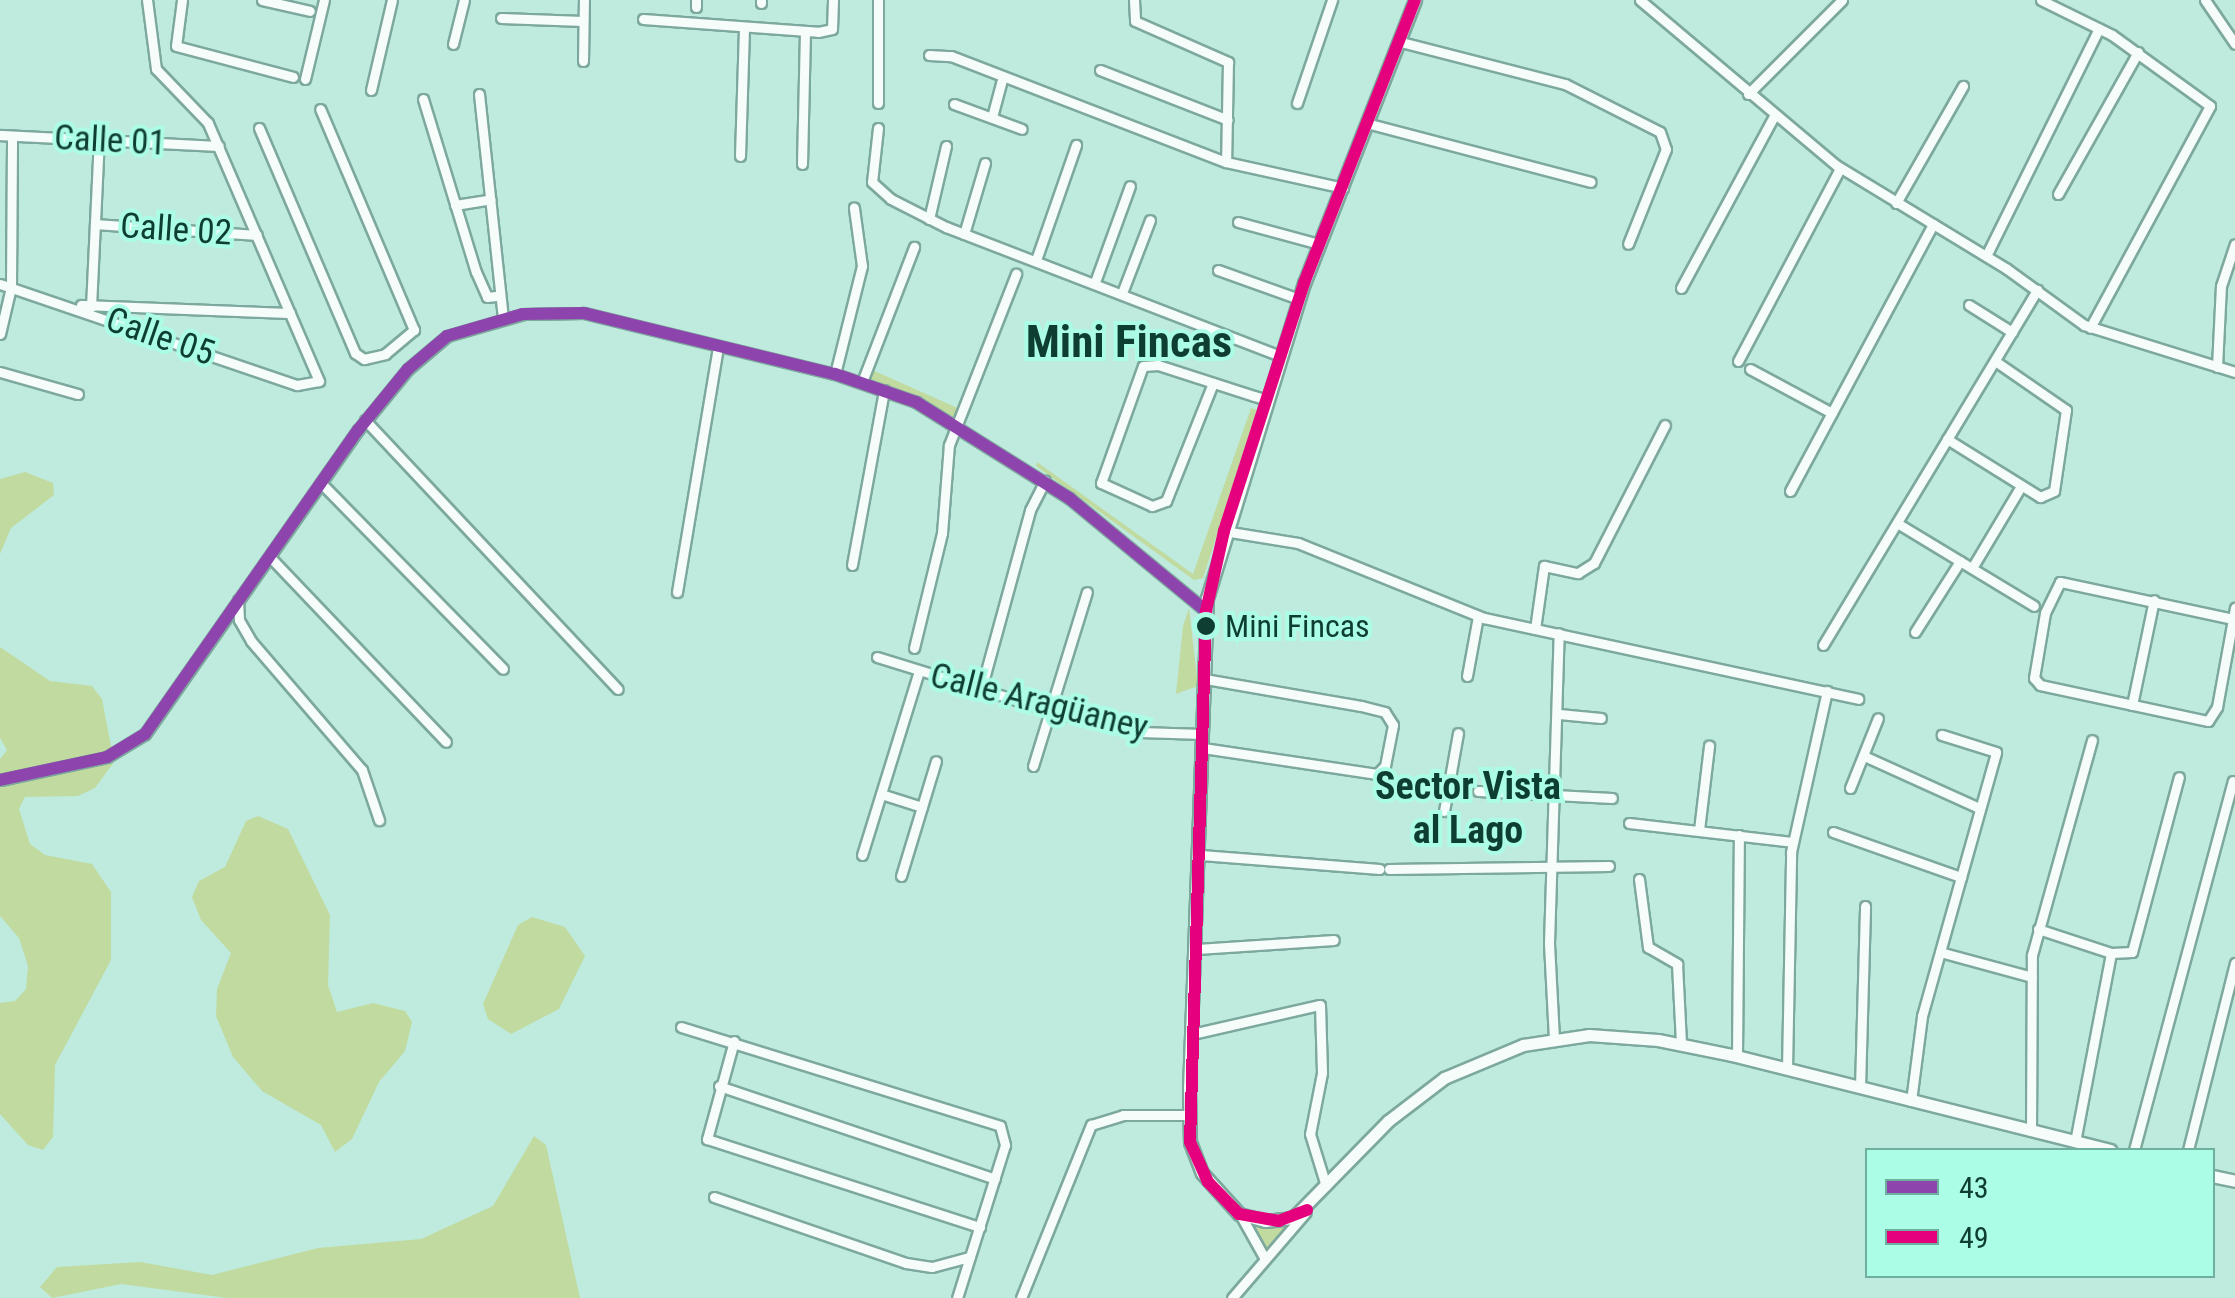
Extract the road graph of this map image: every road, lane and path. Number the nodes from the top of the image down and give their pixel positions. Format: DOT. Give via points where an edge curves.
graph roads {
  1 [pos="148,0"];
  2 [pos="182,0"];
  3 [pos="262,0"];
  4 [pos="324,0"];
  5 [pos="392,0"];
  6 [pos="464,0"];
  7 [pos="584,0"];
  8 [pos="833,0"];
  9 [pos="878,0"];
  10 [pos="1134,0"];
  11 [pos="1332,0"];
  12 [pos="1640,0"];
  13 [pos="1842,0"];
  14 [pos="2041,0"];
  15 [pos="2205,0"];
  16 [pos="1413,1"];
  17 [pos="310,10"];
  18 [pos="501,18"];
  19 [pos="643,19"];
  20 [pos="584,20"];
  21 [pos="744,27"];
  22 [pos="2099,28"];
  23 [pos="805,32"];
  24 [pos="1401,42"];
  25 [pos="452,44"];
  26 [pos="2235,44"];
  27 [pos="2138,52"];
  28 [pos="928,55"];
  29 [pos="583,61"];
  30 [pos="1100,70"];
  31 [pos="1003,76"];
  32 [pos="294,77"];
  33 [pos="305,79"];
  34 [pos="1963,86"];
  35 [pos="371,90"];
  36 [pos="479,94"];
  37 [pos="1748,94"];
  38 [pos="423,99"];
  39 [pos="1297,102"];
  40 [pos="878,103"];
  41 [pos="954,104"];
  42 [pos="320,109"];
  43 [pos="1774,116"];
  44 [pos="992,118"];
  45 [pos="1228,120"];
  46 [pos="1370,124"];
  47 [pos="259,128"];
  48 [pos="878,128"];
  49 [pos="1022,128"];
  50 [pos="0,135"];
  51 [pos="12,136"];
  52 [pos="99,140"];
  53 [pos="1076,144"];
  54 [pos="219,146"];
  55 [pos="946,146"];
  56 [pos="740,156"];
  57 [pos="1226,162"];
  58 [pos="802,164"];
  59 [pos="985,164"];
  60 [pos="1840,168"];
  61 [pos="1591,182"];
  62 [pos="1130,186"];
  63 [pos="1344,188"];
  64 [pos="2058,194"];
  65 [pos="491,199"];
  66 [pos="1896,203"];
  67 [pos="455,204"];
  68 [pos="854,208"];
  69 [pos="929,219"];
  70 [pos="1150,220"];
  71 [pos="1238,222"];
  72 [pos="95,224"];
  73 [pos="1933,224"];
  74 [pos="964,234"];
  75 [pos="258,235"];
  76 [pos="1319,244"];
  77 [pos="1628,244"];
  78 [pos="2235,244"];
  79 [pos="914,246"];
  80 [pos="1986,256"];
  81 [pos="1036,260"];
  82 [pos="1218,270"];
  83 [pos="1016,274"];
  84 [pos="1095,282"];
  85 [pos="5,285"];
  86 [pos="1681,288"];
  87 [pos="2037,290"];
  88 [pos="1122,293"];
  89 [pos="496,296"];
  90 [pos="1299,299"];
  91 [pos="1969,304"];
  92 [pos="90,309"];
  93 [pos="290,313"];
  94 [pos="503,318"];
  95 [pos="2090,328"];
  96 [pos="2012,332"];
  97 [pos="0,334"];
  98 [pos="718,346"];
  99 [pos="390,351"];
  100 [pos="1280,356"];
  101 [pos="1738,360"];
  102 [pos="1995,361"];
  103 [pos="2217,367"];
  104 [pos="408,369"];
  105 [pos="1750,369"];
  106 [pos="0,372"];
  107 [pos="2235,372"];
  108 [pos="835,374"];
  109 [pos="862,382"];
  110 [pos="1213,382"];
  111 [pos="884,390"];
  112 [pos="78,394"];
  113 [pos="1266,400"];
  114 [pos="1832,414"];
  115 [pos="365,420"];
  116 [pos="958,425"];
  117 [pos="1665,425"];
  118 [pos="1947,440"];
  119 [pos="1045,481"];
  120 [pos="322,484"];
  121 [pos="2021,486"];
  122 [pos="1790,490"];
  123 [pos="1897,522"];
  124 [pos="1224,530"];
  125 [pos="270,557"];
  126 [pos="1960,561"];
  127 [pos="852,565"];
  128 [pos="1972,568"];
  129 [pos="677,592"];
  130 [pos="1087,592"];
  131 [pos="238,600"];
  132 [pos="2154,600"];
  133 [pos="2034,606"];
  134 [pos="1206,611"];
  135 [pos="2234,613"];
  136 [pos="1478,616"];
  137 [pos="1535,628"];
  138 [pos="1916,632"];
  139 [pos="1559,633"];
  140 [pos="1822,645"];
  141 [pos="914,648"];
  142 [pos="877,657"];
  143 [pos="503,669"];
  144 [pos="919,671"];
  145 [pos="985,675"];
  146 [pos="1467,676"];
  147 [pos="1204,679"];
  148 [pos="618,689"];
  149 [pos="1827,691"];
  150 [pos="1858,698"];
  151 [pos="2132,705"];
  152 [pos="1052,711"];
  153 [pos="1559,714"];
  154 [pos="1602,718"];
  155 [pos="1878,718"];
  156 [pos="1458,733"];
  157 [pos="1942,734"];
  158 [pos="2092,740"];
  159 [pos="1203,741"];
  160 [pos="446,742"];
  161 [pos="1709,746"];
  162 [pos="1864,756"];
  163 [pos="936,762"];
  164 [pos="1033,766"];
  165 [pos="2179,777"];
  166 [pos="0,780"];
  167 [pos="2234,781"];
  168 [pos="1850,788"];
  169 [pos="1478,791"];
  170 [pos="881,794"];
  171 [pos="1555,795"];
  172 [pos="1612,798"];
  173 [pos="922,807"];
  174 [pos="1979,808"];
  175 [pos="1444,810"];
  176 [pos="378,820"];
  177 [pos="1629,823"];
  178 [pos="1699,830"];
  179 [pos="1833,832"];
  180 [pos="1739,835"];
  181 [pos="1792,842"];
  182 [pos="1202,854"];
  183 [pos="862,855"];
  184 [pos="1552,865"];
  185 [pos="1609,866"];
  186 [pos="901,876"];
  187 [pos="1961,877"];
  188 [pos="1638,880"];
  189 [pos="1865,906"];
  190 [pos="2038,929"];
  191 [pos="1334,940"];
  192 [pos="1197,949"];
  193 [pos="1940,952"];
  194 [pos="2112,953"];
  195 [pos="2235,963"];
  196 [pos="2032,977"];
  197 [pos="681,1027"];
  198 [pos="1192,1034"];
  199 [pos="1554,1039"];
  200 [pos="734,1041"];
  201 [pos="1681,1044"];
  202 [pos="1736,1056"];
  203 [pos="1787,1070"];
  204 [pos="719,1086"];
  205 [pos="1860,1088"];
  206 [pos="1911,1102"];
  207 [pos="1189,1115"];
  208 [pos="2031,1131"];
  209 [pos="2076,1142"];
  210 [pos="2102,1148"];
  211 [pos="2135,1148"];
  212 [pos="2189,1148"];
  213 [pos="995,1179"];
  214 [pos="1327,1188"];
  215 [pos="714,1197"];
  216 [pos="1307,1210"];
  217 [pos="1239,1214"];
  218 [pos="980,1227"];
  219 [pos="970,1257"];
  220 [pos="1266,1259"];
  221 [pos="957,1298"];
  222 [pos="1022,1298"];
  223 [pos="1232,1298"];
  1 -- 54 [label="street" via="152,60 160,78 199,107"];
  2 -- 32 [label="street" via="176,46"];
  3 -- 17 [label="street"];
  4 -- 33 [label="street"];
  5 -- 35 [label="street"];
  6 -- 25 [label="street"];
  7 -- 20 [label="street"];
  8 -- 23 [label="street" via="832,29"];
  9 -- 40 [label="street"];
  10 -- 45 [label="street" via="1134,22 1226,58"];
  11 -- 39 [label="street"];
  12 -- 37 [label="street"];
  13 -- 37 [label="street"];
  14 -- 22 [label="street"];
  15 -- 26 [label="street"];
  16 -- 24 [label="street"];
  18 -- 20 [label="street"];
  19 -- 21 [label="street"];
  20 -- 29 [label="street"];
  21 -- 23 [label="street"];
  21 -- 56 [label="street"];
  22 -- 27 [label="street"];
  22 -- 80 [label="street"];
  23 -- 58 [label="street"];
  24 -- 46 [label="street"];
  24 -- 77 [label="street" via="1565,84 1660,132 1666,148"];
  27 -- 64 [label="street"];
  27 -- 95 [label="street" via="2200,93 2210,109"];
  28 -- 31 [label="street"];
  30 -- 45 [label="street"];
  31 -- 44 [label="street"];
  31 -- 57 [label="street"];
  34 -- 66 [label="street"];
  36 -- 65 [label="street"];
  37 -- 43 [label="street"];
  38 -- 67 [label="street"];
  41 -- 44 [label="street"];
  42 -- 99 [label="street" via="414,330"];
  43 -- 60 [label="street"];
  43 -- 86 [label="street"];
  44 -- 49 [label="street"];
  45 -- 57 [label="street"];
  46 -- 61 [label="street"];
  46 -- 63 [label="street"];
  47 -- 99 [label="street" via="355,353 364,359"];
  48 -- 69 [label="street" via="874,187"];
  50 -- 51 [label="street, Calle 01"];
  51 -- 52 [label="street, Calle 01"];
  51 -- 85 [label="street"];
  52 -- 54 [label="street, Calle 01"];
  52 -- 72 [label="street"];
  53 -- 81 [label="street"];
  54 -- 75 [label="street"];
  55 -- 69 [label="street"];
  57 -- 63 [label="street"];
  59 -- 74 [label="street"];
  60 -- 66 [label="street"];
  60 -- 101 [label="street"];
  62 -- 84 [label="street"];
  63 -- 76 [label="street"];
  65 -- 67 [label="street"];
  65 -- 89 [label="street" via="502,292"];
  66 -- 73 [label="street"];
  67 -- 89 [label="street" via="482,288 487,297"];
  68 -- 108 [label="street" via="860,281"];
  69 -- 74 [label="street"];
  70 -- 88 [label="street"];
  71 -- 76 [label="street"];
  72 -- 75 [label="street, Calle 02"];
  72 -- 92 [label="street"];
  73 -- 80 [label="street"];
  73 -- 114 [label="street"];
  74 -- 81 [label="street"];
  75 -- 93 [label="street"];
  76 -- 90 [label="street"];
  78 -- 103 [label="street" via="2221,286"];
  79 -- 109 [label="street"];
  80 -- 87 [label="street"];
  81 -- 84 [label="street"];
  82 -- 90 [label="street"];
  83 -- 116 [label="street"];
  84 -- 88 [label="street"];
  85 -- 92 [label="street, Calle 05"];
  85 -- 97 [label="street"];
  87 -- 95 [label="street"];
  87 -- 96 [label="street"];
  88 -- 100 [label="street"];
  89 -- 94 [label="street"];
  90 -- 100 [label="street"];
  91 -- 96 [label="street"];
  92 -- 93 [label="street"];
  92 -- 93 [label="street, Calle 05" via="298,385 319,381"];
  94 -- 98 [label="street" via="570,311"];
  94 -- 104 [label="street" via="446,336"];
  95 -- 103 [label="street"];
  96 -- 102 [label="street"];
  98 -- 108 [label="street"];
  98 -- 129 [label="street"];
  99 -- 104 [label="street"];
  100 -- 113 [label="street"];
  102 -- 118 [label="street"];
  102 -- 121 [label="street" via="2067,413 2054,491 2040,497"];
  103 -- 107 [label="street"];
  104 -- 115 [label="street"];
  105 -- 114 [label="street"];
  106 -- 112 [label="street"];
  108 -- 109 [label="street"];
  109 -- 111 [label="street"];
  110 -- 110 [label="street" via="1142,366 1101,484 1152,506 1166,501"];
  110 -- 113 [label="street"];
  111 -- 116 [label="street"];
  111 -- 127 [label="street"];
  113 -- 124 [label="street"];
  114 -- 122 [label="street"];
  115 -- 120 [label="street"];
  115 -- 148 [label="street"];
  116 -- 119 [label="street"];
  116 -- 141 [label="street"];
  117 -- 137 [label="street" via="1594,563 1578,573 1544,566"];
  118 -- 121 [label="street"];
  118 -- 123 [label="street"];
  119 -- 134 [label="street"];
  119 -- 145 [label="street" via="1030,510"];
  120 -- 125 [label="street"];
  120 -- 143 [label="street"];
  121 -- 128 [label="street"];
  123 -- 126 [label="street"];
  123 -- 140 [label="street"];
  124 -- 134 [label="street"];
  124 -- 136 [label="street" via="1298,542"];
  125 -- 131 [label="street"];
  125 -- 160 [label="street"];
  126 -- 128 [label="street"];
  126 -- 138 [label="street"];
  128 -- 133 [label="street"];
  130 -- 152 [label="street"];
  131 -- 166 [label="street" via="137,740 108,757"];
  131 -- 176 [label="street" via="251,642 362,770"];
  132 -- 135 [label="street"];
  132 -- 151 [label="street"];
  132 -- 151 [label="street" via="2056,584 2034,666 2040,685"];
  134 -- 147 [label="street"];
  135 -- 151 [label="street" via="2212,720"];
  136 -- 137 [label="street"];
  136 -- 146 [label="street"];
  137 -- 139 [label="street"];
  139 -- 149 [label="street"];
  139 -- 153 [label="street"];
  142 -- 144 [label="street, Calle Aragüaney"];
  144 -- 152 [label="street, Calle Aragüaney"];
  144 -- 170 [label="street"];
  147 -- 159 [label="street"];
  147 -- 159 [label="street, Calle Aragüaney" via="1385,712 1393,726 1377,774"];
  149 -- 150 [label="street"];
  149 -- 181 [label="street"];
  152 -- 159 [label="street, Calle Aragüaney"];
  152 -- 164 [label="street"];
  153 -- 154 [label="street"];
  153 -- 171 [label="street"];
  155 -- 162 [label="street"];
  156 -- 175 [label="street"];
  157 -- 174 [label="street" via="1996,752"];
  158 -- 190 [label="street"];
  159 -- 182 [label="street"];
  161 -- 178 [label="street"];
  162 -- 168 [label="street"];
  162 -- 174 [label="street"];
  163 -- 173 [label="street"];
  165 -- 194 [label="street" via="2135,946 2128,954"];
  167 -- 211 [label="street"];
  169 -- 171 [label="street"];
  170 -- 173 [label="street"];
  170 -- 183 [label="street"];
  171 -- 172 [label="street"];
  171 -- 184 [label="street"];
  173 -- 186 [label="street"];
  174 -- 187 [label="street"];
  177 -- 178 [label="street"];
  178 -- 180 [label="street"];
  179 -- 187 [label="street"];
  180 -- 181 [label="street"];
  180 -- 202 [label="street"];
  181 -- 203 [label="street"];
  182 -- 184 [label="street" via="1384,868"];
  182 -- 192 [label="street"];
  184 -- 185 [label="street"];
  184 -- 199 [label="street"];
  187 -- 193 [label="street"];
  188 -- 201 [label="street" via="1648,947 1678,964"];
  189 -- 205 [label="street"];
  190 -- 194 [label="street"];
  190 -- 196 [label="street"];
  191 -- 192 [label="street"];
  192 -- 198 [label="street"];
  193 -- 196 [label="street"];
  193 -- 206 [label="street" via="1922,1016"];
  194 -- 209 [label="street"];
  195 -- 212 [label="street"];
  196 -- 208 [label="street"];
  197 -- 200 [label="street"];
  198 -- 207 [label="street"];
  198 -- 214 [label="street" via="1320,1006 1322,1072 1310,1134"];
  199 -- 201 [label="street" via="1616,1035"];
  199 -- 214 [label="street" via="1496,1053 1432,1086 1388,1121"];
  200 -- 204 [label="street"];
  200 -- 213 [label="street" via="994,1122 1006,1138"];
  201 -- 202 [label="street"];
  202 -- 203 [label="street"];
  203 -- 205 [label="street"];
  204 -- 213 [label="street"];
  204 -- 218 [label="street" via="707,1139"];
  205 -- 206 [label="street"];
  206 -- 208 [label="street"];
  207 -- 217 [label="street" via="1197,1164"];
  207 -- 222 [label="street" via="1114,1116 1090,1125"];
  208 -- 209 [label="street"];
  209 -- 210 [label="street"];
  213 -- 218 [label="street"];
  214 -- 216 [label="street"];
  215 -- 219 [label="street" via="906,1263 932,1267"];
  216 -- 217 [label="street" via="1279,1221"];
  216 -- 220 [label="street"];
  217 -- 220 [label="street"];
  218 -- 219 [label="street"];
  219 -- 221 [label="street"];
  220 -- 223 [label="street"];
}
